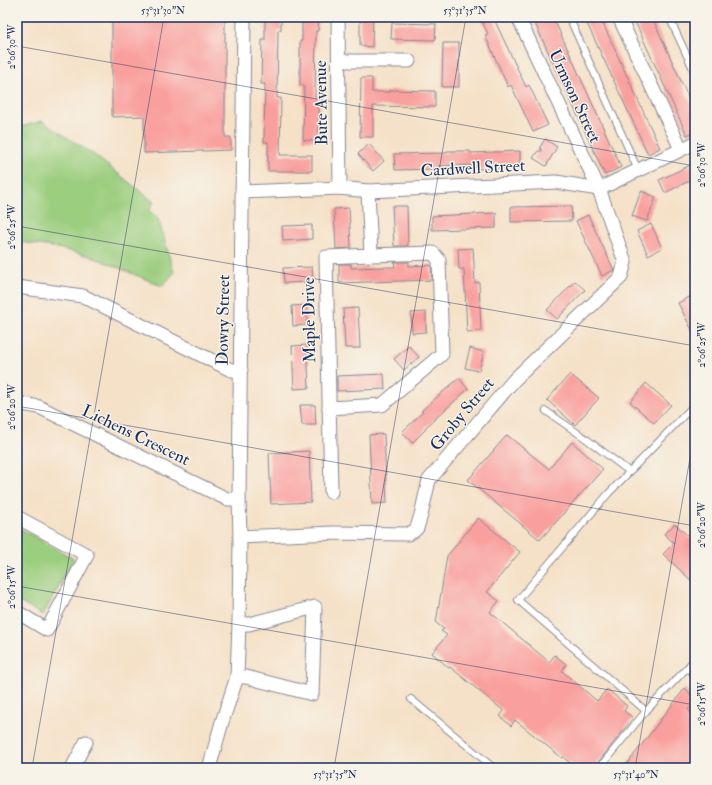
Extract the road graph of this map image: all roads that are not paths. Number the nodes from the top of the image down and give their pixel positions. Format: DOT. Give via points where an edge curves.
graph roads {
  1 [pos="244,17"];
  2 [pos="338,17"];
  3 [pos="518,17"];
  4 [pos="569,17"];
  5 [pos="669,17"];
  6 [pos="622,18"];
  7 [pos="339,61"];
  8 [pos="408,61"];
  9 [pos="695,73"];
  10 [pos="695,143"];
  11 [pos="681,149"];
  12 [pos="638,170"];
  13 [pos="340,188"];
  14 [pos="368,190"];
  15 [pos="599,190"];
  16 [pos="242,192"];
  17 [pos="370,255"];
  18 [pos="17,287"];
  19 [pos="240,370"];
  20 [pos="17,402"];
  21 [pos="695,404"];
  22 [pos="329,408"];
  23 [pos="546,411"];
  24 [pos="630,472"];
  25 [pos="331,492"];
  26 [pos="239,499"];
  27 [pos="17,517"];
  28 [pos="240,537"];
  29 [pos="17,612"];
  30 [pos="239,624"];
  31 [pos="695,658"];
  32 [pos="687,668"];
  33 [pos="695,674"];
  34 [pos="237,677"];
  35 [pos="411,699"];
  36 [pos="646,711"];
  37 [pos="86,742"];
  38 [pos="72,768"];
  39 [pos="209,768"];
  40 [pos="494,768"];
  41 [pos="599,768"];
  1 -- 16 [label="street, Dowry Street"];
  2 -- 7 [label="street, Bute Avenue"];
  3 -- 15 [label="street, Urmson Street"];
  4 -- 12 [label="lane"];
  5 -- 9 [label="lane"];
  6 -- 11 [label="street"];
  7 -- 8 [label="street"];
  7 -- 13 [label="street, Bute Avenue"];
  10 -- 11 [label="street"];
  11 -- 12 [label="street"];
  12 -- 15 [label="street"];
  13 -- 14 [label="street, Cardwell Street"];
  13 -- 16 [label="street, Cardwell Street"];
  14 -- 15 [label="street, Cardwell Street" via="556,182"];
  14 -- 17 [label="street"];
  15 -- 28 [label="street, Groby Street" via="625,262 621,277 514,380 429,480 422,515 414,531 408,534"];
  16 -- 19 [label="street, Dowry Street"];
  17 -- 22 [label="street, Maple Drive" via="326,257"];
  17 -- 22 [label="street" via="433,252 439,260 442,354 382,405"];
  18 -- 19 [label="street" via="83,296 230,370"];
  19 -- 26 [label="street, Dowry Street"];
  20 -- 26 [label="street, Lichens Crescent" via="39,407 227,499"];
  21 -- 24 [label="lane"];
  22 -- 25 [label="street, Maple Drive"];
  23 -- 24 [label="lane"];
  24 -- 36 [label="lane" via="608,494 518,600"];
  26 -- 28 [label="street, Dowry Street"];
  27 -- 29 [label="street" via="87,555 47,630"];
  28 -- 30 [label="street, Dowry Street"];
  30 -- 34 [label="street, Dowry Street"];
  30 -- 34 [label="street" via="249,624 315,607 312,694"];
  31 -- 32 [label="lane"];
  32 -- 33 [label="lane"];
  32 -- 36 [label="lane"];
  34 -- 39 [label="street, Dowry Street"];
  35 -- 40 [label="lane"];
  36 -- 41 [label="lane"];
  37 -- 38 [label="street"];
}
